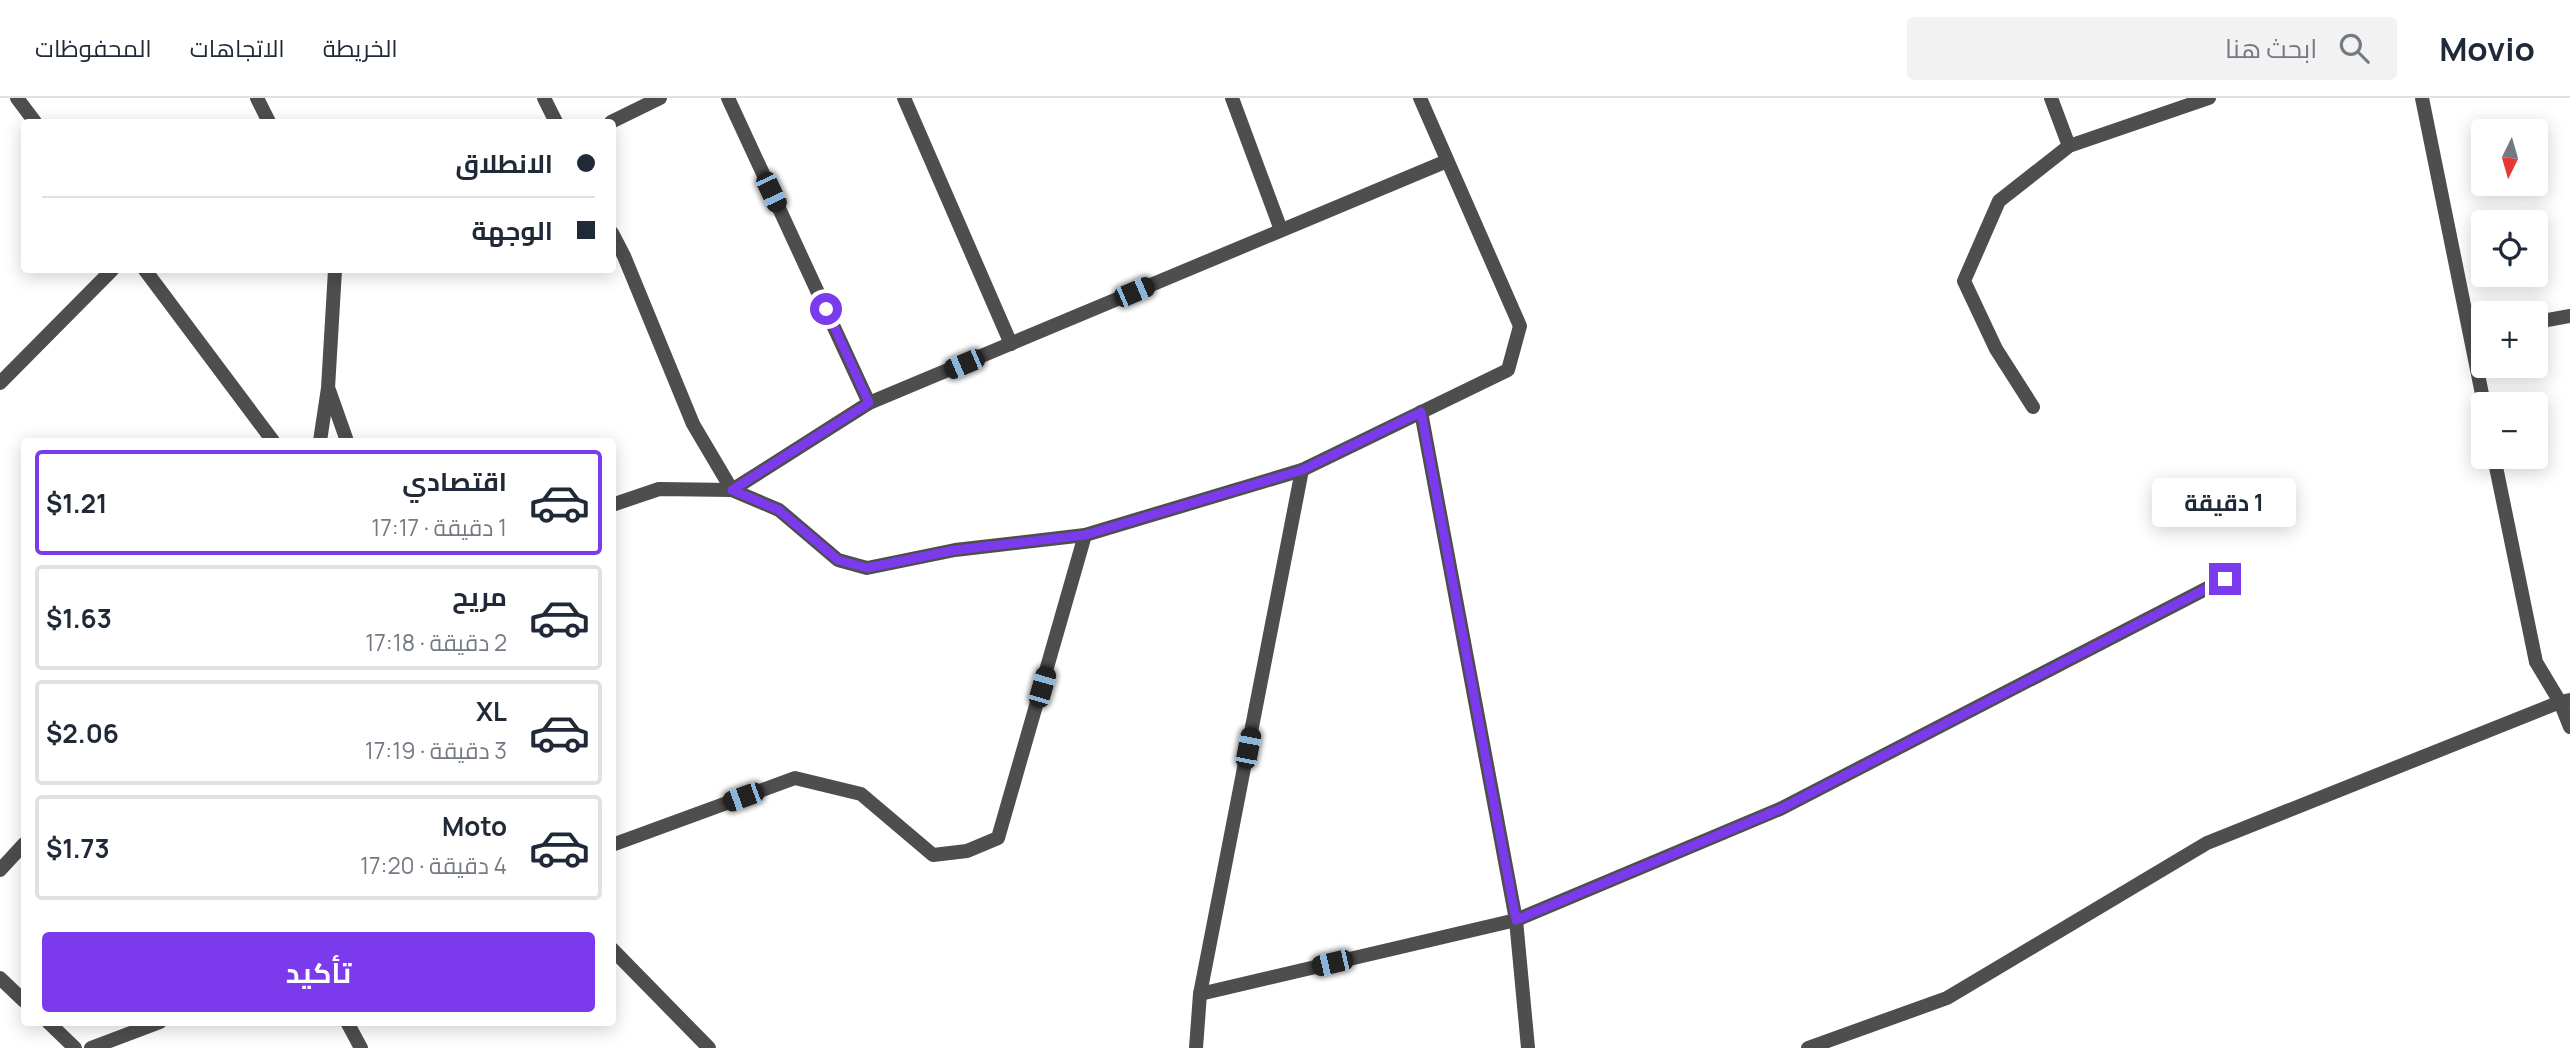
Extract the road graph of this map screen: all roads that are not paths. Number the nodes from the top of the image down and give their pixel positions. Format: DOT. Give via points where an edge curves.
graph roads {
  1 [pos="17,98"];
  2 [pos="257,98"];
  3 [pos="544,98"];
  4 [pos="660,98"];
  5 [pos="728,98"];
  6 [pos="904,98"];
  7 [pos="1232,98"];
  8 [pos="1420,98"];
  9 [pos="2051,98"];
  10 [pos="2210,98"];
  11 [pos="2421,98"];
  12 [pos="33,119"];
  13 [pos="268,119"];
  14 [pos="554,119"];
  15 [pos="616,120"];
  16 [pos="2069,146"];
  17 [pos="1447,162"];
  18 [pos="1282,230"];
  19 [pos="616,241"];
  20 [pos="109,273"];
  21 [pos="147,273"];
  22 [pos="335,273"];
  23 [pos="2471,312"];
  24 [pos="2570,316"];
  25 [pos="2548,320"];
  26 [pos="1011,344"];
  27 [pos="0,383"];
  28 [pos="328,388"];
  29 [pos="869,403"];
  30 [pos="2033,407"];
  31 [pos="1421,412"];
  32 [pos="271,438"];
  33 [pos="320,438"];
  34 [pos="346,438"];
  35 [pos="2496,469"];
  36 [pos="1302,470"];
  37 [pos="732,490"];
  38 [pos="616,504"];
  39 [pos="1085,535"];
  40 [pos="2225,579"];
  41 [pos="2565,701"];
  42 [pos="2570,727"];
  43 [pos="616,844"];
  44 [pos="21,847"];
  45 [pos="0,870"];
  46 [pos="1516,920"];
  47 [pos="616,953"];
  48 [pos="0,978"];
  49 [pos="1200,994"];
  50 [pos="21,997"];
  51 [pos="52,1026"];
  52 [pos="149,1026"];
  53 [pos="349,1026"];
  54 [pos="75,1048"];
  55 [pos="91,1048"];
  56 [pos="361,1048"];
  57 [pos="709,1048"];
  58 [pos="1196,1048"];
  59 [pos="1528,1048"];
  60 [pos="1808,1048"];
  1 -- 12 [label="street"];
  2 -- 13 [label="street"];
  3 -- 14 [label="street"];
  4 -- 15 [label="street"];
  5 -- 29 [label="street"];
  6 -- 26 [label="street"];
  7 -- 18 [label="street"];
  8 -- 17 [label="street"];
  9 -- 16 [label="street"];
  10 -- 16 [label="street"];
  11 -- 23 [label="street"];
  16 -- 30 [label="street" via="1999,201 1964,281 1996,349"];
  17 -- 18 [label="street"];
  17 -- 31 [label="street" via="1520,326 1507,370"];
  18 -- 26 [label="street"];
  19 -- 37 [label="street" via="693,424"];
  20 -- 27 [label="street"];
  21 -- 32 [label="street"];
  22 -- 28 [label="street"];
  24 -- 25 [label="street"];
  26 -- 29 [label="street"];
  28 -- 33 [label="street"];
  28 -- 34 [label="street"];
  29 -- 37 [label="street"];
  31 -- 36 [label="street"];
  31 -- 46 [label="street"];
  35 -- 41 [label="street" via="2536,662"];
  36 -- 39 [label="street"];
  36 -- 49 [label="street"];
  37 -- 38 [label="street" via="659,489"];
  37 -- 39 [label="street" via="779,510 838,560 867,568 955,550"];
  39 -- 43 [label="street" via="998,838 967,851 933,855 861,794 795,778"];
  40 -- 46 [label="street" via="1780,809"];
  41 -- 42 [label="street"];
  41 -- 60 [label="street" via="2207,843 1947,998"];
  44 -- 45 [label="street"];
  46 -- 49 [label="street"];
  46 -- 59 [label="street"];
  47 -- 57 [label="street"];
  48 -- 50 [label="street"];
  49 -- 58 [label="street"];
  51 -- 54 [label="street"];
  52 -- 55 [label="street"];
  53 -- 56 [label="street"];
}
